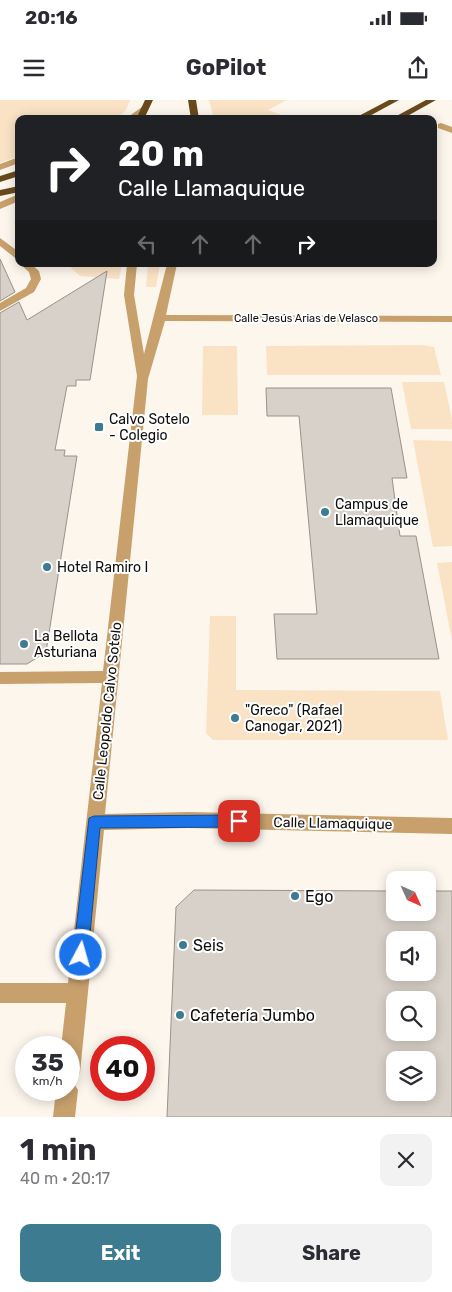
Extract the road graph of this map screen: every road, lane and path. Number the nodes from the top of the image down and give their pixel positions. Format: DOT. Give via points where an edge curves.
graph roads {
  1 [pos="149,100"];
  2 [pos="192,100"];
  3 [pos="395,100"];
  4 [pos="432,100"];
  5 [pos="145,109"];
  6 [pos="135,115"];
  7 [pos="142,115"];
  8 [pos="194,115"];
  9 [pos="365,115"];
  10 [pos="403,115"];
  11 [pos="441,126"];
  12 [pos="452,130"];
  13 [pos="15,162"];
  14 [pos="15,166"];
  15 [pos="0,168"];
  16 [pos="15,174"];
  17 [pos="0,179"];
  18 [pos="15,190"];
  19 [pos="0,193"];
  20 [pos="15,199"];
  21 [pos="0,206"];
  22 [pos="0,241"];
  23 [pos="15,254"];
  24 [pos="28,267"];
  25 [pos="132,267"];
  26 [pos="171,267"];
  27 [pos="0,308"];
  28 [pos="160,318"];
  29 [pos="452,319"];
  30 [pos="142,379"];
  31 [pos="110,677"];
  32 [pos="0,678"];
  33 [pos="94,822"];
  34 [pos="452,826"];
  35 [pos="0,993"];
  36 [pos="77,993"];
  37 [pos="73,1036"];
  38 [pos="66,1101"];
  39 [pos="64,1117"];
  1 -- 5 [label="highway"];
  2 -- 8 [label="highway"];
  3 -- 9 [label="highway"];
  4 -- 10 [label="highway"];
  5 -- 6 [label="street"];
  5 -- 7 [label="highway"];
  11 -- 12 [label="street"];
  13 -- 15 [label="street"];
  14 -- 15 [label="street"];
  16 -- 17 [label="highway"];
  18 -- 19 [label="highway"];
  20 -- 21 [label="street"];
  22 -- 23 [label="street"];
  24 -- 27 [label="street" via="36,279 30,290"];
  25 -- 30 [label="street, Calle Leopoldo Calvo Sotelo" via="130,295"];
  26 -- 28 [label="street, Calle Leopoldo Calvo Sotelo"];
  28 -- 29 [label="street, Calle Jesús Arias de Velasco"];
  28 -- 30 [label="street, Calle Leopoldo Calvo Sotelo"];
  30 -- 31 [label="street, Calle Leopoldo Calvo Sotelo"];
  31 -- 32 [label="street"];
  31 -- 33 [label="street, Calle Leopoldo Calvo Sotelo"];
  33 -- 34 [label="street, Calle Llamaquique" via="188,820"];
  33 -- 36 [label="street, Calle Leopoldo Calvo Sotelo"];
  35 -- 36 [label="street"];
  36 -- 37 [label="street, Calle Leopoldo Calvo Sotelo"];
  38 -- 39 [label="street"];
}
